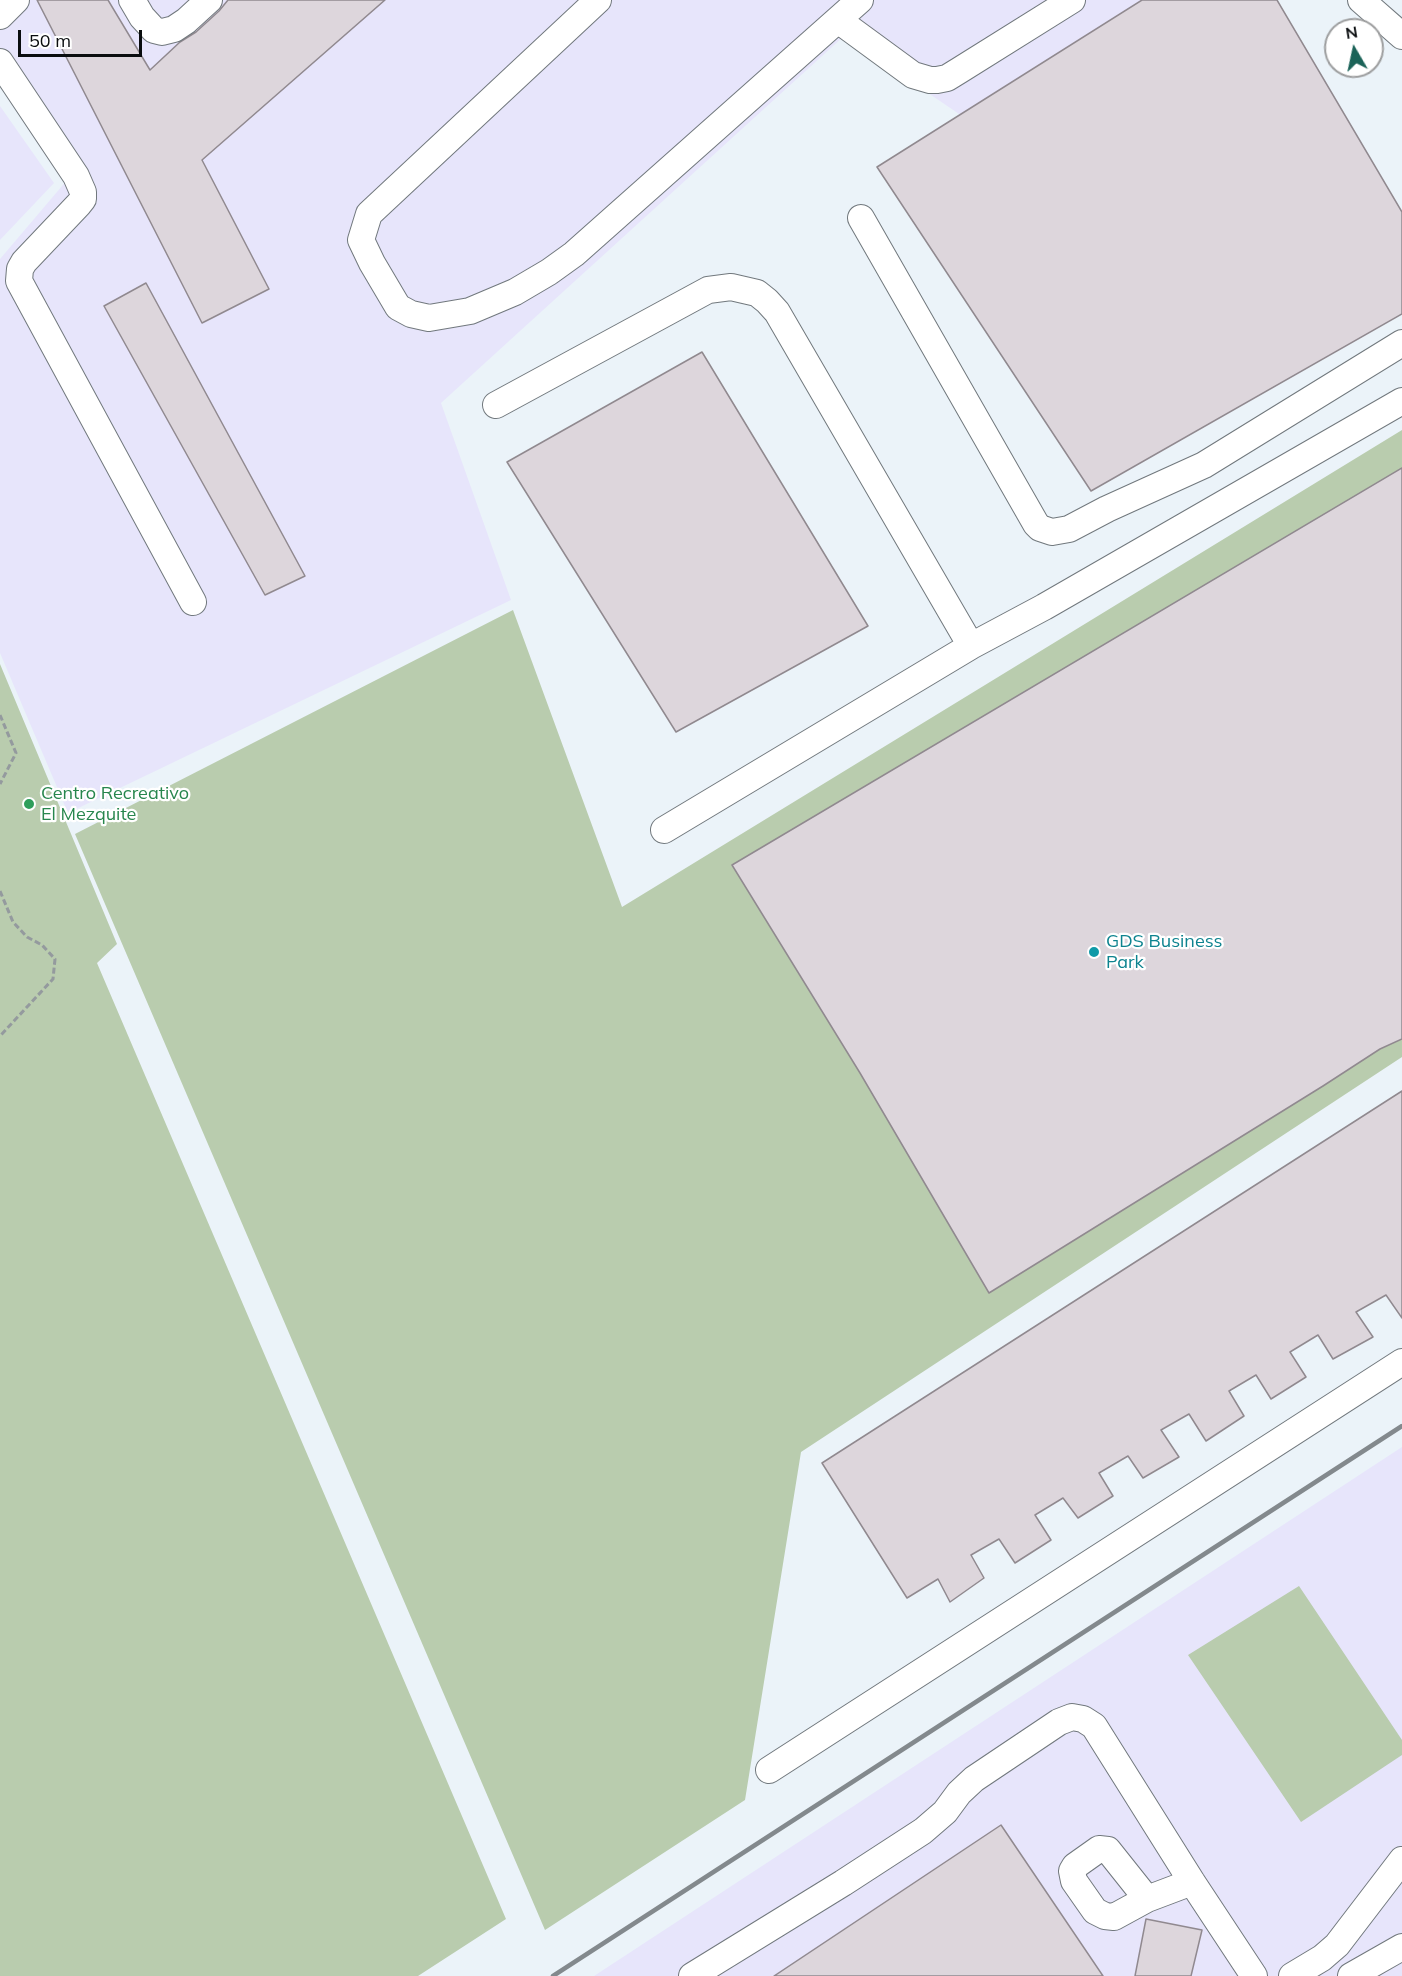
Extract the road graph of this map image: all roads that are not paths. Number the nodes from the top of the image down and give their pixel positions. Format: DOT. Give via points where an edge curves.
graph roads {
  1 [pos="16,0"];
  2 [pos="132,0"];
  3 [pos="209,0"];
  4 [pos="598,0"];
  5 [pos="860,0"];
  6 [pos="1072,0"];
  7 [pos="1360,0"];
  8 [pos="0,16"];
  9 [pos="838,20"];
  10 [pos="1402,36"];
  11 [pos="0,62"];
  12 [pos="861,218"];
  13 [pos="1402,343"];
  14 [pos="1402,401"];
  15 [pos="496,405"];
  16 [pos="193,602"];
  17 [pos="971,646"];
  18 [pos="664,830"];
  19 [pos="1402,1362"];
  20 [pos="769,1770"];
  21 [pos="1402,1860"];
  22 [pos="1192,1882"];
  23 [pos="1147,1899"];
  24 [pos="1402,1947"];
  25 [pos="692,1976"];
  26 [pos="1254,1976"];
  27 [pos="1292,1976"];
  28 [pos="1351,1976"];
  1 -- 8 [label="lane"];
  2 -- 3 [label="lane" via="154,30 162,32 186,21"];
  4 -- 9 [label="lane" via="369,214 361,240 398,307 429,318 470,311 549,272"];
  5 -- 9 [label="lane"];
  6 -- 9 [label="lane" via="947,78 937,80 913,75"];
  7 -- 10 [label="lane"];
  11 -- 16 [label="lane" via="83,192 79,204 24,262 19,281"];
  12 -- 13 [label="lane" via="1036,524 1052,532 1069,529 1204,465"];
  14 -- 17 [label="lane"];
  15 -- 17 [label="lane" via="708,290 731,287 757,292 777,312"];
  17 -- 18 [label="lane"];
  19 -- 20 [label="lane"];
  21 -- 27 [label="lane" via="1336,1944 1322,1958"];
  22 -- 23 [label="lane"];
  22 -- 25 [label="lane" via="1094,1726 1072,1717 974,1779 923,1831"];
  22 -- 26 [label="lane"];
  24 -- 28 [label="lane"];
}
